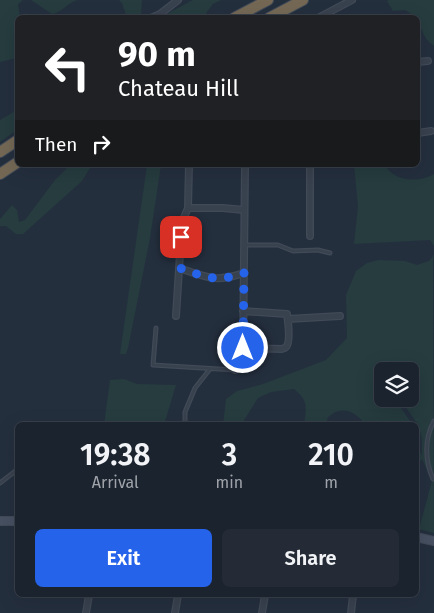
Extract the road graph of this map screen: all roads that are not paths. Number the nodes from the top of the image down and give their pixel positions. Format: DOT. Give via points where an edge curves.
graph roads {
  1 [pos="178,0"];
  2 [pos="268,0"];
  3 [pos="303,0"];
  4 [pos="352,0"];
  5 [pos="158,15"];
  6 [pos="240,15"];
  7 [pos="275,15"];
  8 [pos="324,15"];
  9 [pos="428,61"];
  10 [pos="420,62"];
  11 [pos="431,131"];
  12 [pos="420,133"];
  13 [pos="15,142"];
  14 [pos="0,152"];
  15 [pos="15,164"];
  16 [pos="189,167"];
  17 [pos="245,167"];
  18 [pos="310,167"];
  19 [pos="0,174"];
  20 [pos="188,208"];
  21 [pos="244,210"];
  22 [pos="310,236"];
  23 [pos="244,245"];
  24 [pos="330,254"];
  25 [pos="180,268"];
  26 [pos="244,273"];
  27 [pos="243,311"];
  28 [pos="176,316"];
  29 [pos="340,316"];
  30 [pos="288,319"];
  31 [pos="156,328"];
  32 [pos="243,348"];
  33 [pos="210,369"];
  34 [pos="235,370"];
  35 [pos="434,421"];
  36 [pos="185,422"];
  37 [pos="15,471"];
  38 [pos="434,479"];
  39 [pos="0,483"];
  40 [pos="0,521"];
  41 [pos="15,521"];
  42 [pos="419,538"];
  43 [pos="434,541"];
  44 [pos="89,597"];
  45 [pos="178,597"];
  46 [pos="265,597"];
  47 [pos="353,597"];
  48 [pos="86,613"];
  49 [pos="175,613"];
  50 [pos="262,613"];
  51 [pos="351,613"];
  1 -- 5 [label="street"];
  2 -- 6 [label="highway"];
  3 -- 7 [label="highway"];
  4 -- 8 [label="street"];
  9 -- 10 [label="street"];
  11 -- 12 [label="street"];
  13 -- 14 [label="highway"];
  15 -- 19 [label="highway"];
  16 -- 20 [label="street"];
  17 -- 21 [label="street"];
  18 -- 22 [label="street"];
  20 -- 21 [label="street"];
  20 -- 25 [label="street" via="182,222"];
  21 -- 23 [label="street"];
  23 -- 24 [label="lane" via="278,245 293,251 318,250"];
  23 -- 26 [label="street"];
  25 -- 26 [label="street" via="215,278"];
  25 -- 28 [label="street"];
  26 -- 27 [label="street"];
  27 -- 30 [label="street" via="287,314"];
  27 -- 32 [label="street"];
  29 -- 30 [label="street"];
  30 -- 32 [label="street" via="286,347"];
  31 -- 33 [label="lane" via="153,366"];
  32 -- 34 [label="street" via="242,363"];
  33 -- 34 [label="lane"];
  33 -- 36 [label="lane" via="195,388 185,412"];
  35 -- 38 [label="lane" via="430,428 427,458"];
  37 -- 39 [label="lane"];
  40 -- 41 [label="main road"];
  42 -- 43 [label="main road"];
  44 -- 48 [label="street"];
  45 -- 49 [label="street"];
  46 -- 50 [label="street"];
  47 -- 51 [label="street"];
}
